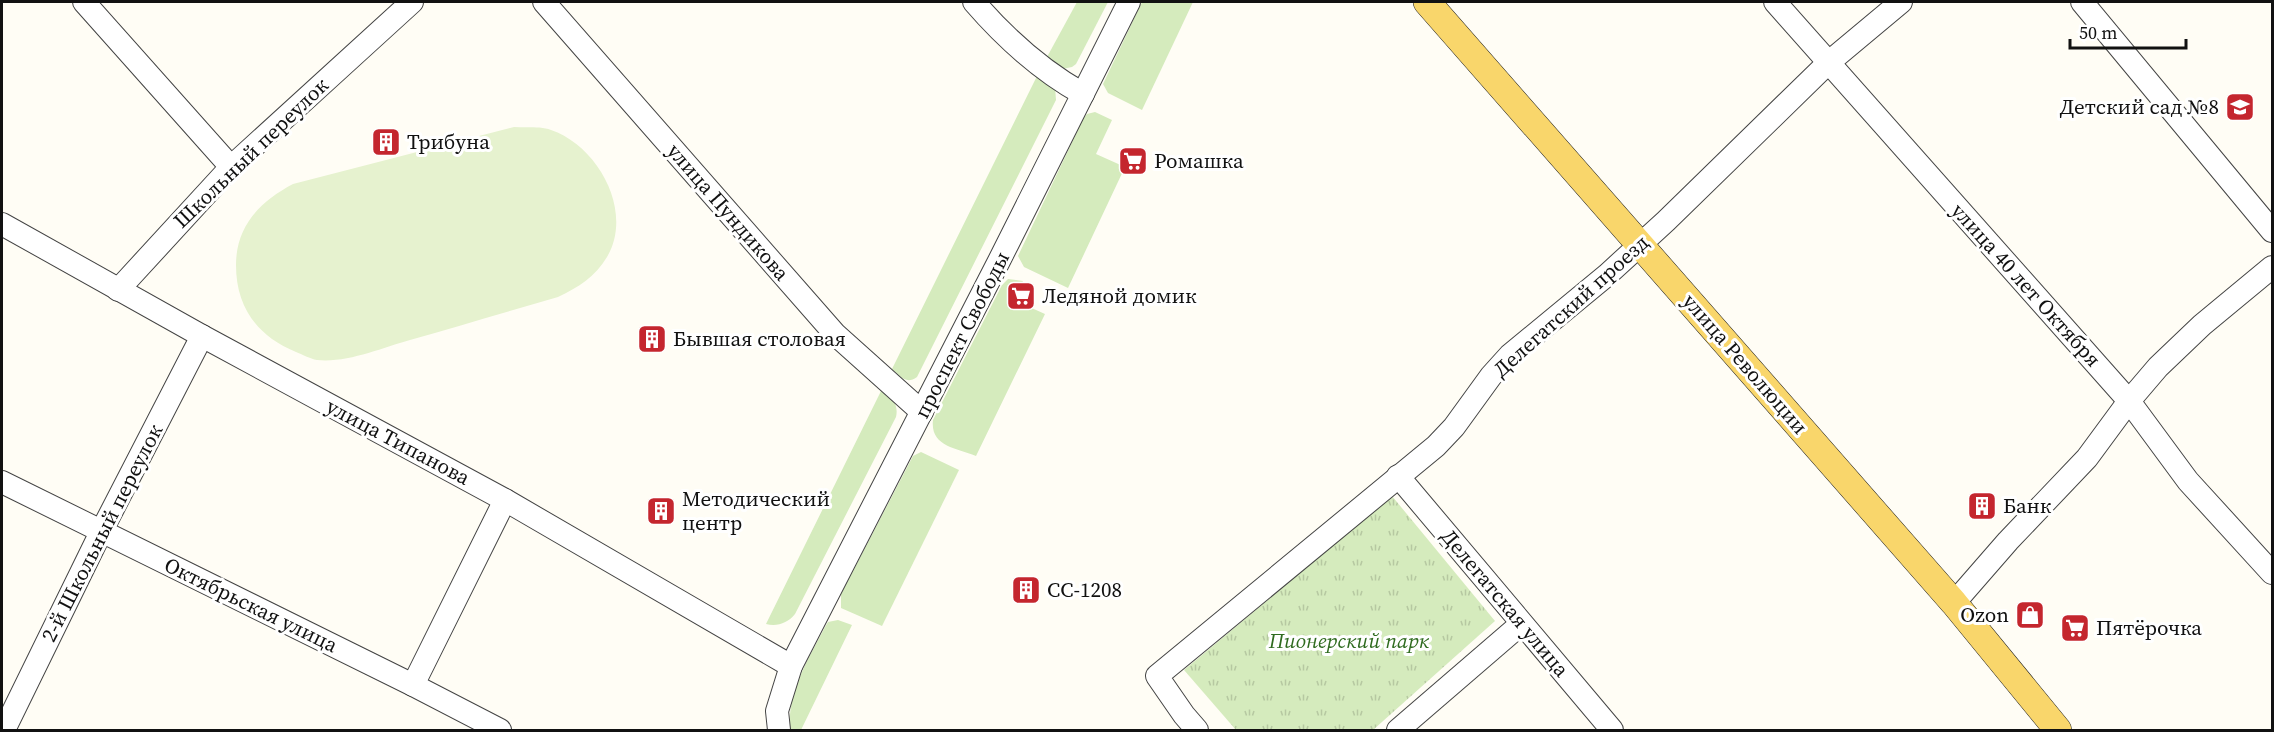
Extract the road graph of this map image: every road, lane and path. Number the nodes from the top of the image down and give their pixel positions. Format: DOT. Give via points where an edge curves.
graph roads {
  1 [pos="84,2"];
  2 [pos="412,2"];
  3 [pos="544,2"];
  4 [pos="974,2"];
  5 [pos="1129,2"];
  6 [pos="1427,2"];
  7 [pos="1775,2"];
  8 [pos="1901,2"];
  9 [pos="2082,2"];
  10 [pos="1828,63"];
  11 [pos="1083,94"];
  12 [pos="231,167"];
  13 [pos="2,224"];
  14 [pos="2272,231"];
  15 [pos="1640,244"];
  16 [pos="2272,267"];
  17 [pos="118,290"];
  18 [pos="202,336"];
  19 [pos="2129,401"];
  20 [pos="922,412"];
  21 [pos="1398,476"];
  22 [pos="2,482"];
  23 [pos="505,500"];
  24 [pos="101,532"];
  25 [pos="2272,573"];
  26 [pos="1954,603"];
  27 [pos="1521,624"];
  28 [pos="791,666"];
  29 [pos="413,685"];
  30 [pos="4,730"];
  31 [pos="500,730"];
  32 [pos="779,730"];
  33 [pos="1197,730"];
  34 [pos="1398,730"];
  35 [pos="1612,730"];
  36 [pos="2058,730"];
  1 -- 12 [label="street"];
  2 -- 12 [label="street, Школьный переулок"];
  3 -- 20 [label="street, улица Пундикова" via="835,334"];
  4 -- 11 [label="street" via="1013,44"];
  5 -- 11 [label="street, проспект Свободы"];
  6 -- 15 [label="main road, улица Революции"];
  7 -- 10 [label="street, улица 40 лет Октября"];
  8 -- 10 [label="street, Делегатский проезд"];
  9 -- 14 [label="street"];
  10 -- 15 [label="street, Делегатский проезд"];
  10 -- 19 [label="street, улица 40 лет Октября"];
  11 -- 20 [label="street, проспект Свободы"];
  12 -- 17 [label="street, Школьный переулок"];
  13 -- 17 [label="street, улица Типанова"];
  15 -- 21 [label="street, Делегатский проезд" via="1510,356 1454,427"];
  15 -- 26 [label="main road, улица Революции"];
  16 -- 19 [label="street" via="2178,346"];
  17 -- 18 [label="street, улица Типанова"];
  18 -- 23 [label="street, улица Типанова"];
  18 -- 24 [label="street, 2-й Школьный переулок"];
  19 -- 25 [label="street, улица 40 лет Октября" via="2188,481"];
  19 -- 26 [label="street" via="2087,458"];
  20 -- 28 [label="street, проспект Свободы"];
  21 -- 27 [label="street, Делегатская улица"];
  21 -- 33 [label="street, Делегатский проезд" via="1157,676"];
  22 -- 24 [label="street, Октябрьская улица"];
  23 -- 28 [label="street, улица Типанова"];
  23 -- 29 [label="street"];
  24 -- 29 [label="street, Октябрьская улица"];
  24 -- 30 [label="street, 2-й Школьный переулок"];
  26 -- 36 [label="main road, улица Революции"];
  27 -- 34 [label="street"];
  27 -- 35 [label="street, Делегатская улица"];
  28 -- 32 [label="street, проспект Свободы" via="777,711"];
  29 -- 31 [label="street, Октябрьская улица"];
}
